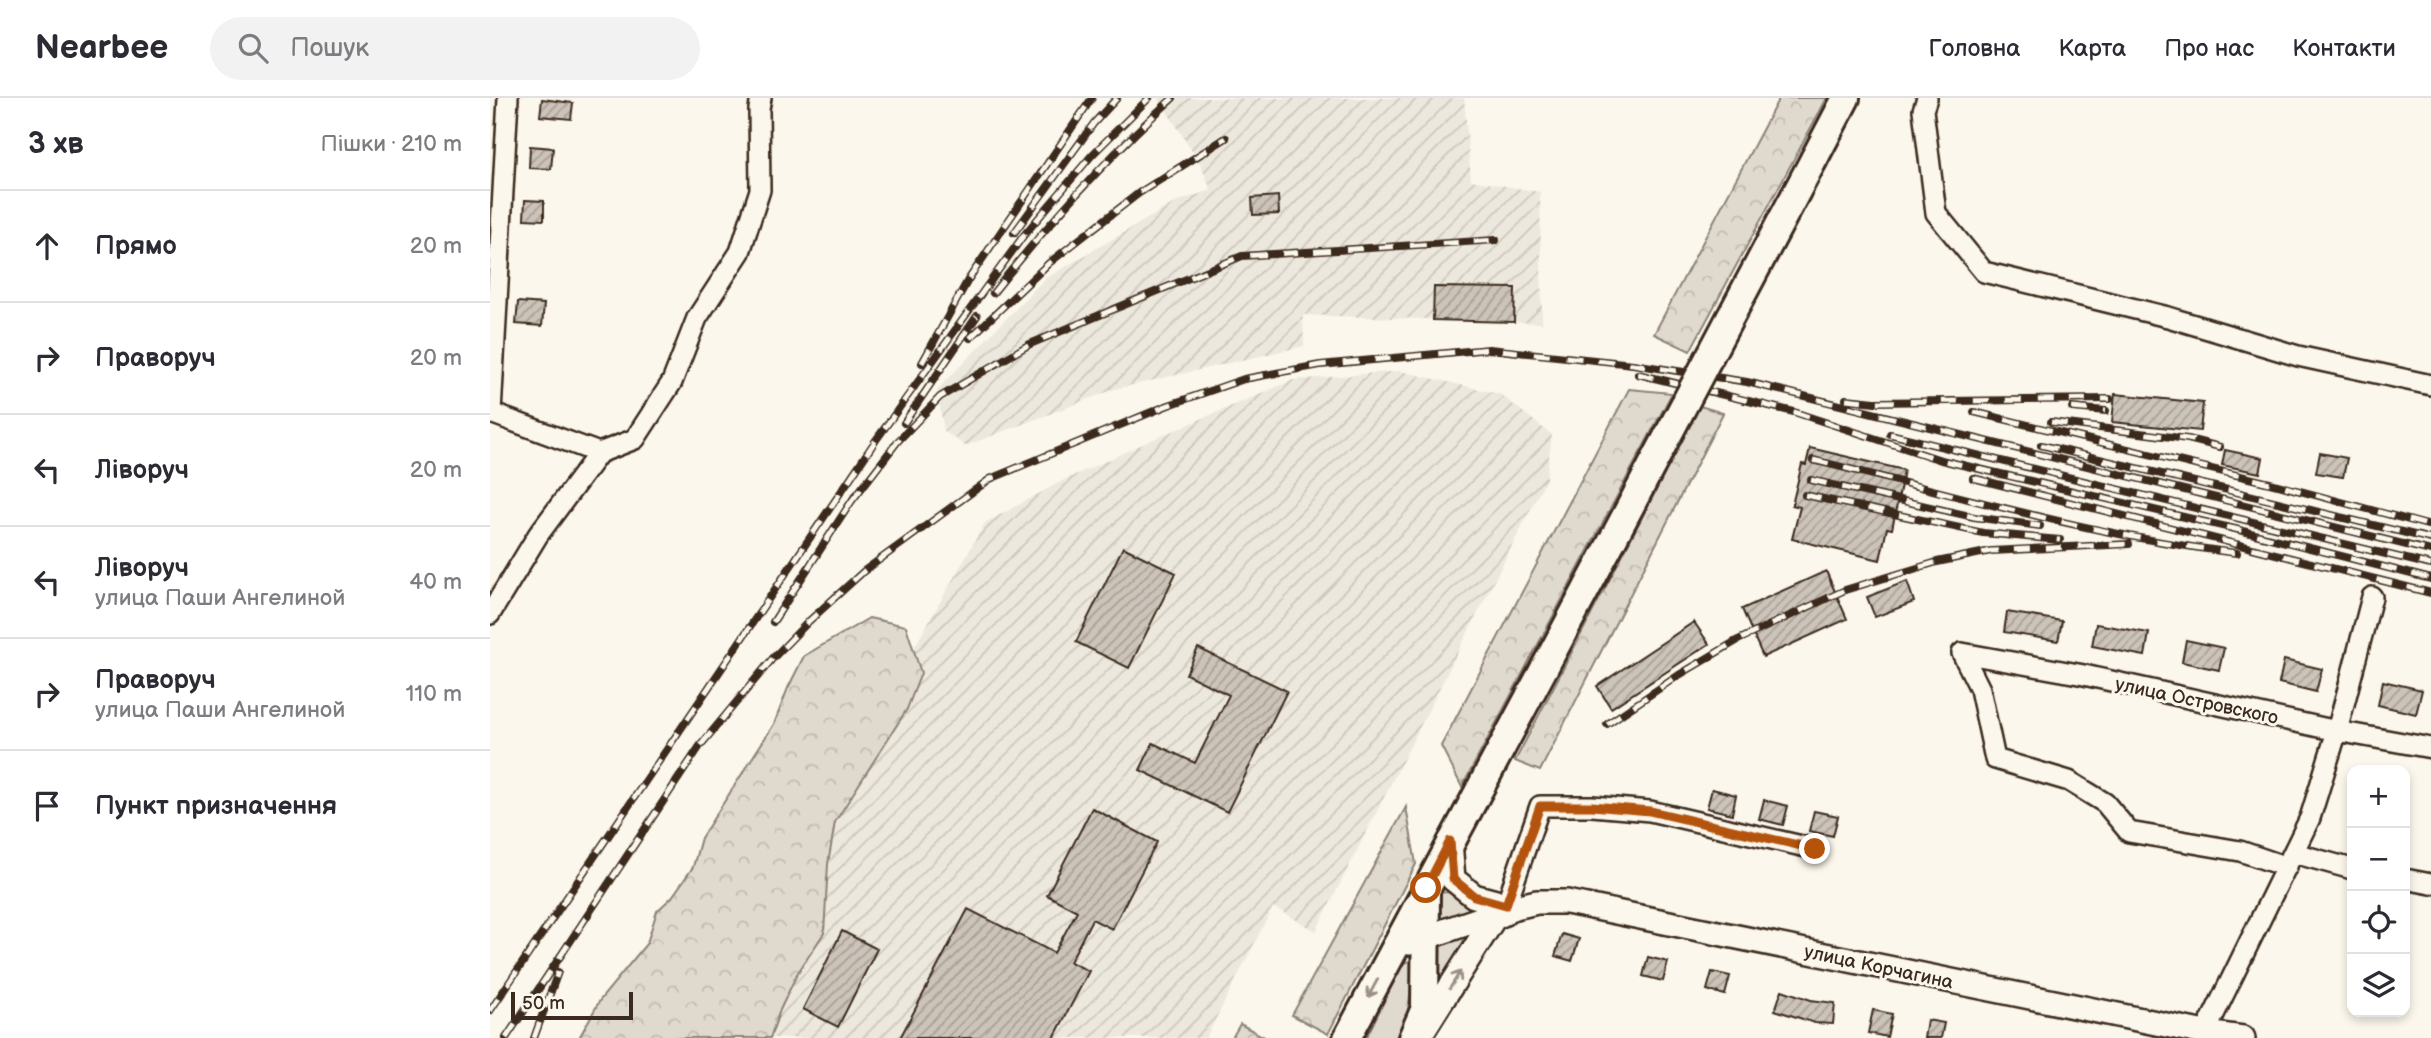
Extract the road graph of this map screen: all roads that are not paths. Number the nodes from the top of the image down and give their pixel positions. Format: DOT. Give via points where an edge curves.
graph roads {
  1 [pos="508,98"];
  2 [pos="761,98"];
  3 [pos="1846,98"];
  4 [pos="1927,98"];
  5 [pos="2431,385"];
  6 [pos="491,413"];
  7 [pos="599,453"];
  8 [pos="2372,597"];
  9 [pos="490,614"];
  10 [pos="2337,731"];
  11 [pos="2431,748"];
  12 [pos="1450,841"];
  13 [pos="1815,849"];
  14 [pos="2290,860"];
  15 [pos="2347,868"];
  16 [pos="2410,880"];
  17 [pos="2431,884"];
  18 [pos="1426,888"];
  19 [pos="1511,906"];
  20 [pos="1425,937"];
  21 [pos="1394,948"];
  22 [pos="2205,1033"];
  23 [pos="2236,1037"];
  24 [pos="1347,1038"];
  25 [pos="1412,1038"];
  26 [pos="1418,1038"];
  1 -- 6 [label="street"];
  2 -- 7 [label="street" via="760,190 740,252 697,318 672,382 635,439"];
  3 -- 12 [label="main road, bridge"];
  4 -- 5 [label="street" via="1923,110 1936,213 1984,272 2168,317 2298,356"];
  6 -- 7 [label="street"];
  7 -- 9 [label="street" via="538,535"];
  8 -- 10 [label="street"];
  10 -- 11 [label="street, улица Островского"];
  10 -- 14 [label="street" via="2311,818"];
  10 -- 14 [label="street, улица Островского" via="1962,653 1980,689 1995,759 2069,781 2105,803 2129,832"];
  12 -- 18 [label="main road"];
  12 -- 19 [label="street" via="1453,879 1474,896"];
  13 -- 19 [label="street" via="1650,811 1540,806"];
  14 -- 15 [label="street"];
  14 -- 22 [label="street"];
  16 -- 17 [label="street"];
  18 -- 20 [label="main road"];
  18 -- 21 [label="main road"];
  19 -- 20 [label="street"];
  19 -- 22 [label="street, улица Корчагина" via="1567,902"];
  26 -- 19 [label="street, one-way" via="1494,918"];
  20 -- 21 [label="street"];
  20 -- 25 [label="main road" via="1424,1008"];
  21 -- 24 [label="main road, one-way"];
  22 -- 23 [label="street, улица Корчагина"];
}
